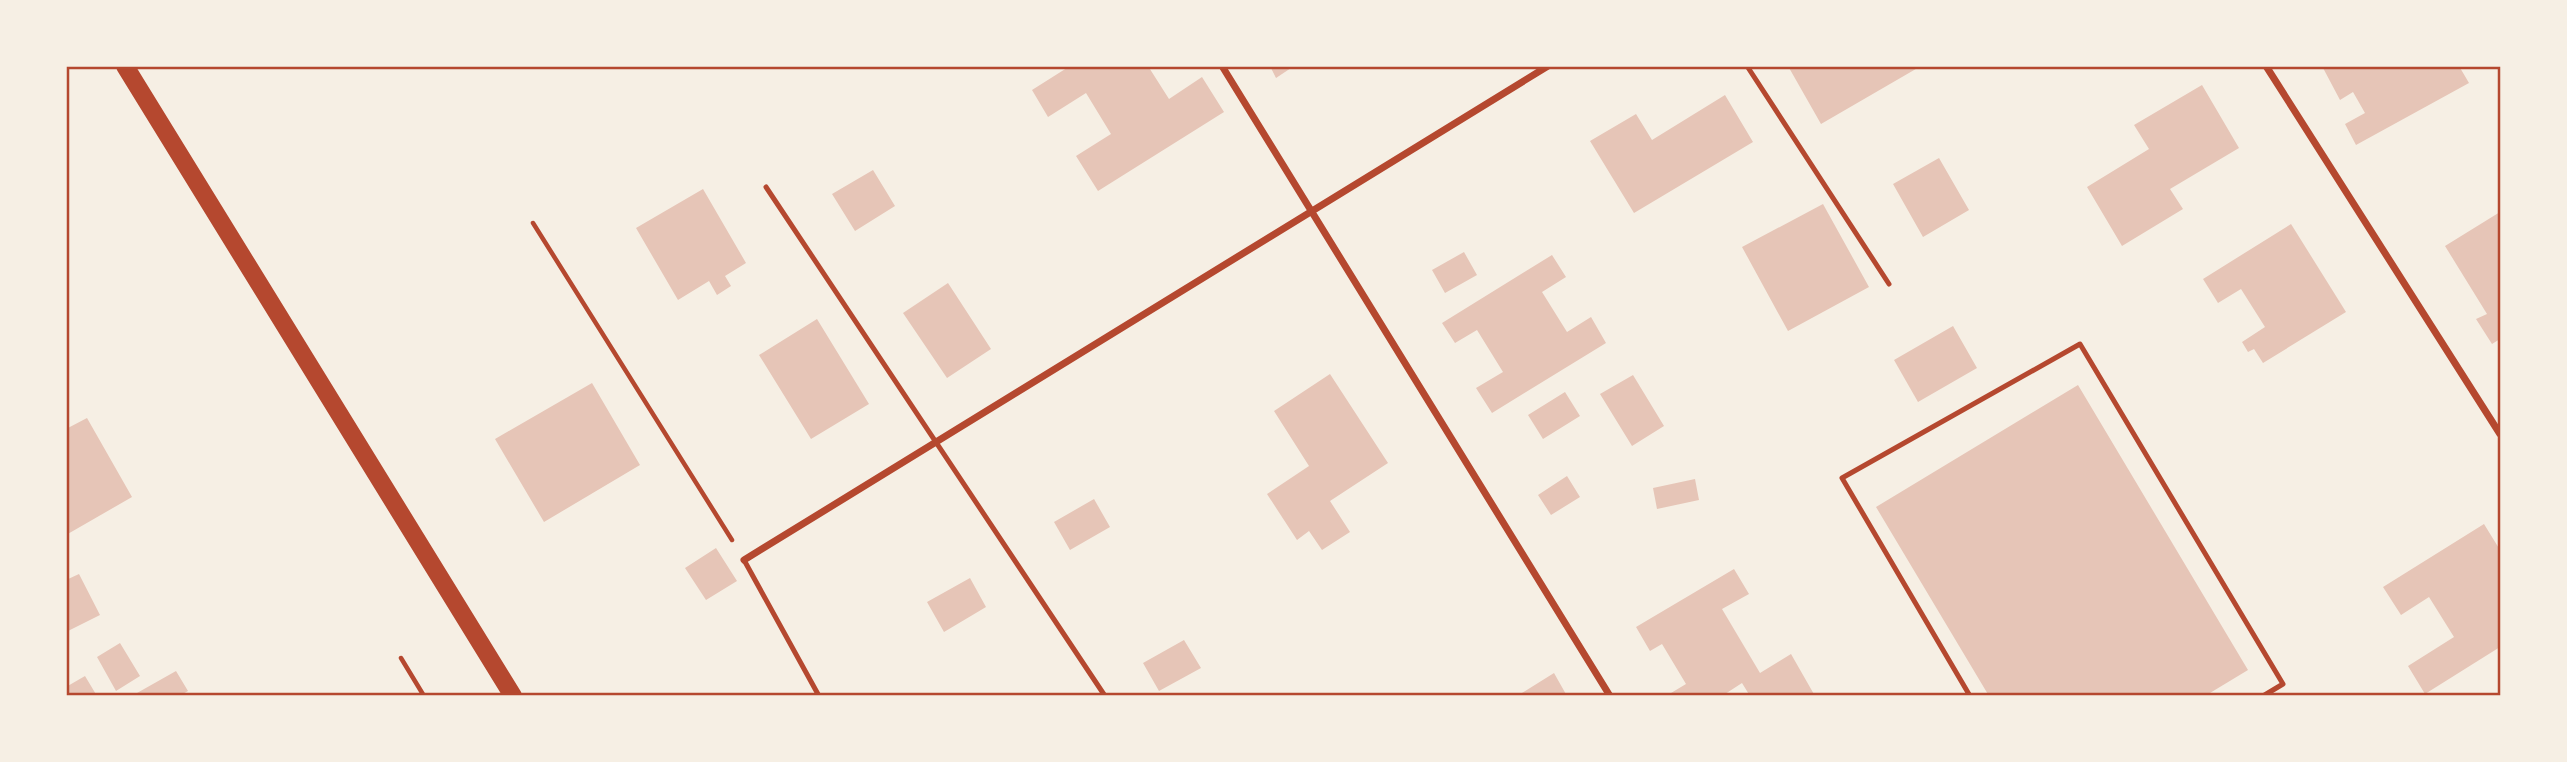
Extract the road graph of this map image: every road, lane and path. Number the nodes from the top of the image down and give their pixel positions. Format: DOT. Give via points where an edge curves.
graph roads {
  1 [pos="125,66"];
  2 [pos="1222,66"];
  3 [pos="1548,66"];
  4 [pos="1747,66"];
  5 [pos="2266,66"];
  6 [pos="766,187"];
  7 [pos="1311,211"];
  8 [pos="533,223"];
  9 [pos="1889,284"];
  10 [pos="2501,434"];
  11 [pos="934,442"];
  12 [pos="744,560"];
  13 [pos="401,658"];
  14 [pos="424,695"];
  15 [pos="513,695"];
  16 [pos="819,695"];
  17 [pos="1105,695"];
  18 [pos="1610,695"];
  19 [pos="1970,695"];
  20 [pos="2263,695"];
  1 -- 15 [label="main road"];
  2 -- 7 [label="street"];
  3 -- 7 [label="street"];
  4 -- 9 [label="lane"];
  5 -- 10 [label="street"];
  6 -- 11 [label="lane"];
  7 -- 11 [label="street"];
  7 -- 18 [label="street"];
  8 -- 12 [label="path"];
  11 -- 12 [label="street"];
  11 -- 17 [label="lane"];
  12 -- 16 [label="lane"];
  13 -- 14 [label="path"];
  19 -- 20 [label="lane" via="1842,478 2080,344 2283,684"];
}
